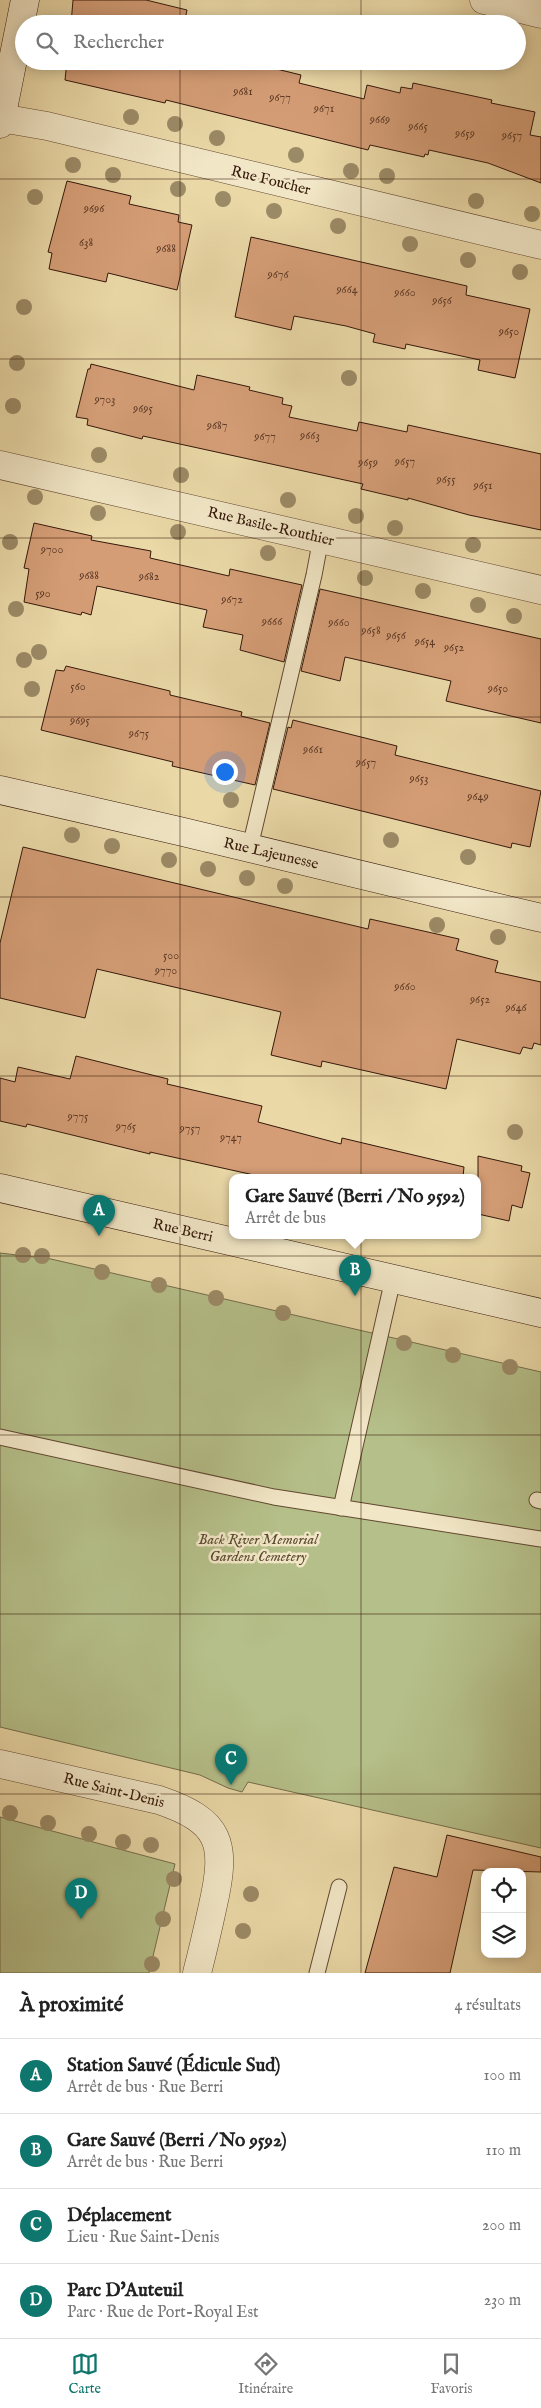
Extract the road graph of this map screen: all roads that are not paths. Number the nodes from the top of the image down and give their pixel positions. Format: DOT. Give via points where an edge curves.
graph roads {
  1 [pos="25,0"];
  2 [pos="484,0"];
  3 [pos="541,14"];
  4 [pos="22,15"];
  5 [pos="15,50"];
  6 [pos="1,121"];
  7 [pos="541,245"];
  8 [pos="0,464"];
  9 [pos="321,538"];
  10 [pos="541,590"];
  11 [pos="0,790"];
  12 [pos="250,847"];
  13 [pos="541,918"];
  14 [pos="0,1188"];
  15 [pos="393,1279"];
  16 [pos="541,1313"];
  17 [pos="0,1437"];
  18 [pos="341,1508"];
  19 [pos="541,1539"];
  20 [pos="0,1764"];
  21 [pos="339,1887"];
  22 [pos="197,1973"];
  23 [pos="317,1973"];
  1 -- 4 [label="street"];
  2 -- 3 [label="street"];
  5 -- 6 [label="street"];
  6 -- 7 [label="street, Rue Foucher" via="47,126"];
  8 -- 9 [label="street, Rue Basile-Routhier"];
  9 -- 10 [label="street, Rue Basile-Routhier"];
  9 -- 12 [label="lane"];
  11 -- 12 [label="street, Rue Lajeunesse"];
  12 -- 13 [label="street, Rue Lajeunesse"];
  14 -- 15 [label="street, Rue Berri"];
  15 -- 16 [label="street, Rue Berri"];
  15 -- 18 [label="lane"];
  17 -- 18 [label="lane" via="274,1497"];
  18 -- 19 [label="lane"];
  20 -- 22 [label="street, Rue Saint-Denis" via="159,1800 183,1808 205,1824 216,1839 220,1873"];
  21 -- 23 [label="lane"];
}
